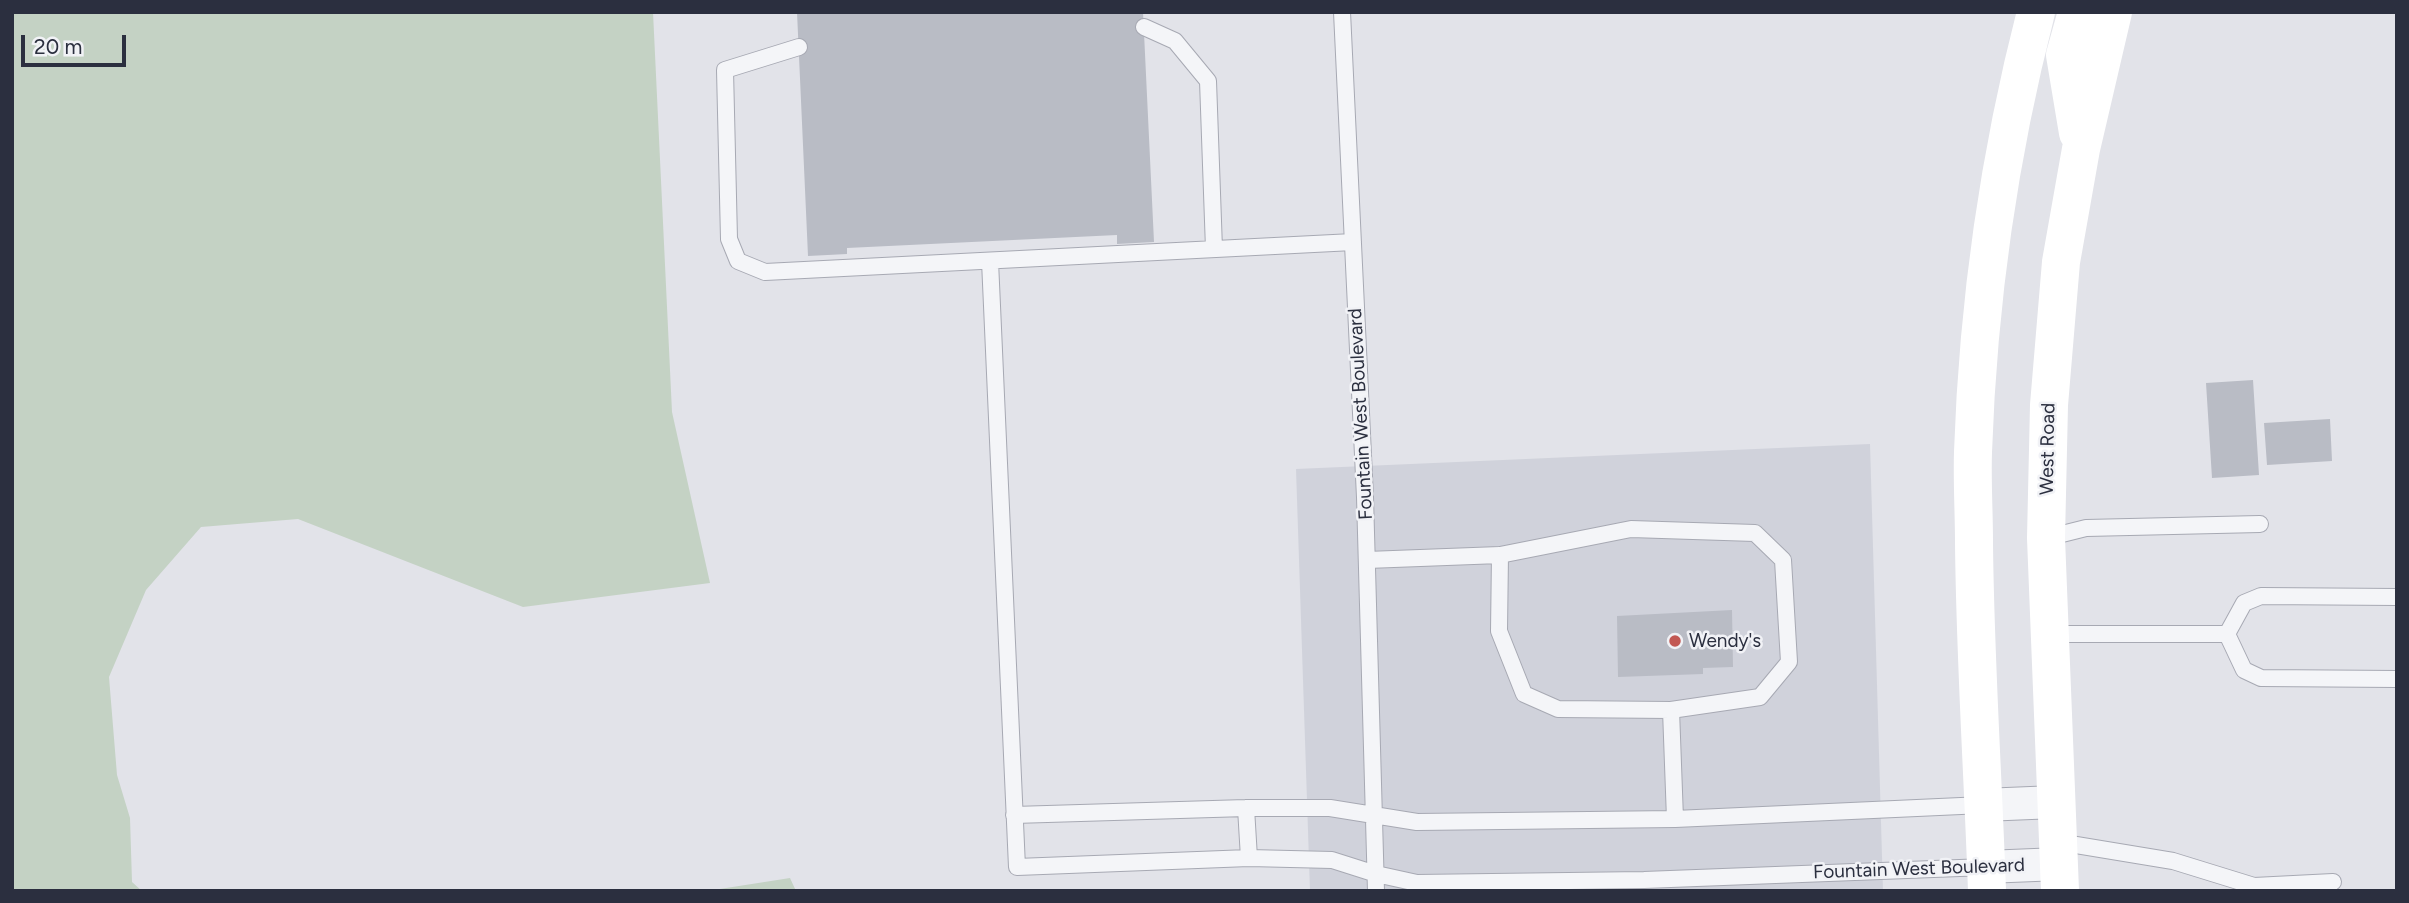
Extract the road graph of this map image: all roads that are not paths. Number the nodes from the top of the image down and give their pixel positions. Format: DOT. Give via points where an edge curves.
graph roads {
  1 [pos="1342,12"];
  2 [pos="2036,12"];
  3 [pos="2077,12"];
  4 [pos="2113,12"];
  5 [pos="1144,27"];
  6 [pos="799,47"];
  7 [pos="2081,149"];
  8 [pos="1353,242"];
  9 [pos="1213,249"];
  10 [pos="990,261"];
  11 [pos="2259,524"];
  12 [pos="2046,538"];
  13 [pos="1500,555"];
  14 [pos="1367,561"];
  15 [pos="2397,597"];
  16 [pos="2050,634"];
  17 [pos="2227,634"];
  18 [pos="2397,678"];
  19 [pos="1671,710"];
  20 [pos="2055,802"];
  21 [pos="1983,805"];
  22 [pos="1246,808"];
  23 [pos="1014,815"];
  24 [pos="1374,816"];
  25 [pos="1675,819"];
  26 [pos="1249,858"];
  27 [pos="2059,865"];
  28 [pos="1376,874"];
  29 [pos="1987,879"];
  30 [pos="2333,882"];
  31 [pos="2254,888"];
  32 [pos="1376,891"];
  1 -- 8 [label="lane, Fountain West Boulevard"];
  2 -- 21 [label="street" via="2001,173 1984,299 1973,452"];
  3 -- 7 [label="street" via="2065,55"];
  4 -- 7 [label="street, West Road"];
  5 -- 9 [label="lane" via="1175,41 1208,82"];
  6 -- 10 [label="lane" via="724,70 729,239 738,261 765,272"];
  7 -- 12 [label="street, West Road" via="2060,275 2049,405"];
  8 -- 9 [label="lane"];
  8 -- 14 [label="lane, Fountain West Boulevard"];
  9 -- 10 [label="lane"];
  10 -- 23 [label="lane"];
  11 -- 12 [label="lane" via="2086,528"];
  12 -- 16 [label="street, West Road"];
  13 -- 14 [label="lane"];
  13 -- 19 [label="lane" via="1499,631 1524,694 1558,709"];
  13 -- 19 [label="lane" via="1631,529 1755,533 1783,560 1789,662 1760,697"];
  14 -- 24 [label="lane, Fountain West Boulevard"];
  15 -- 17 [label="lane" via="2261,596 2244,603"];
  16 -- 17 [label="lane"];
  16 -- 20 [label="street, West Road"];
  17 -- 18 [label="lane" via="2244,670 2261,678"];
  19 -- 25 [label="lane"];
  20 -- 21 [label="street"];
  20 -- 27 [label="street, West Road"];
  21 -- 25 [label="lane"];
  21 -- 29 [label="street"];
  22 -- 23 [label="lane"];
  22 -- 24 [label="lane" via="1330,808"];
  22 -- 26 [label="lane"];
  23 -- 26 [label="lane" via="1017,867"];
  24 -- 25 [label="lane" via="1417,822"];
  24 -- 28 [label="lane, Fountain West Boulevard"];
  26 -- 28 [label="lane" via="1332,860"];
  27 -- 29 [label="street, Fountain West Boulevard"];
  27 -- 31 [label="lane" via="2173,861"];
  28 -- 29 [label="lane, Fountain West Boulevard" via="1417,883"];
  28 -- 32 [label="lane"];
  30 -- 31 [label="lane"];
}
